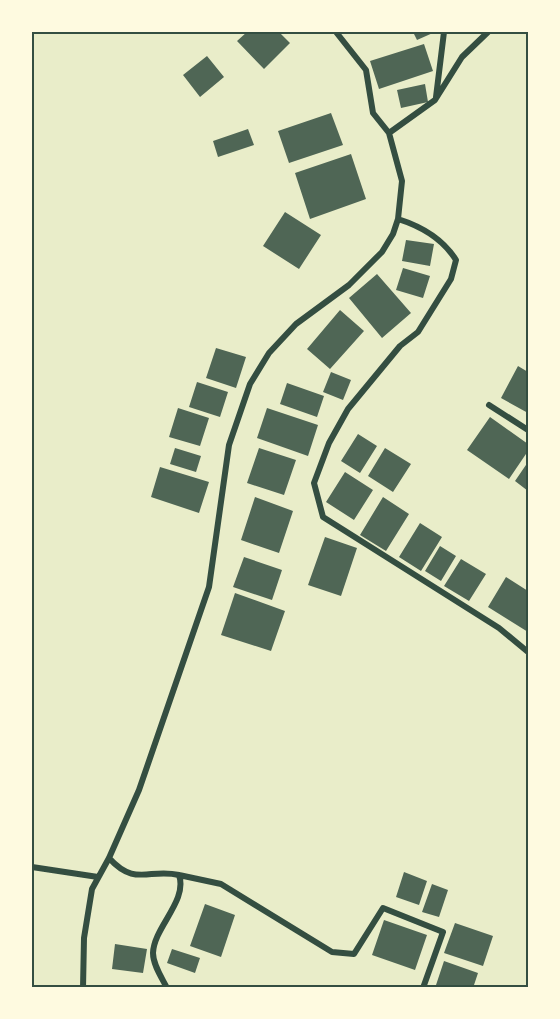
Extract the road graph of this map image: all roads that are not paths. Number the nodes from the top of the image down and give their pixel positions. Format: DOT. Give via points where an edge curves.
graph roads {
  1 [pos="336,32"];
  2 [pos="444,32"];
  3 [pos="488,32"];
  4 [pos="435,100"];
  5 [pos="389,133"];
  6 [pos="398,219"];
  7 [pos="489,405"];
  8 [pos="528,430"];
  9 [pos="528,652"];
  10 [pos="109,858"];
  11 [pos="32,867"];
  12 [pos="179,875"];
  13 [pos="98,877"];
  14 [pos="83,987"];
  15 [pos="167,987"];
  16 [pos="423,987"];
  1 -- 5 [label="street" via="366,70 373,113"];
  2 -- 4 [label="street"];
  3 -- 4 [label="street" via="462,57"];
  4 -- 5 [label="street"];
  5 -- 6 [label="street" via="402,181"];
  6 -- 9 [label="street" via="418,225 444,245 456,260 452,279 418,332 400,346 343,417 314,483 323,517 499,628"];
  6 -- 10 [label="street" via="382,252 349,285 296,324 269,353 250,384 229,445 209,588 139,790"];
  7 -- 8 [label="street"];
  10 -- 12 [label="street" via="118,868 139,877"];
  10 -- 13 [label="street"];
  11 -- 13 [label="street"];
  12 -- 15 [label="street" via="180,890 159,932 153,954"];
  12 -- 16 [label="street" via="221,884 332,952 354,954 383,908 443,932"];
  13 -- 14 [label="street" via="92,889 84,938"];
}
